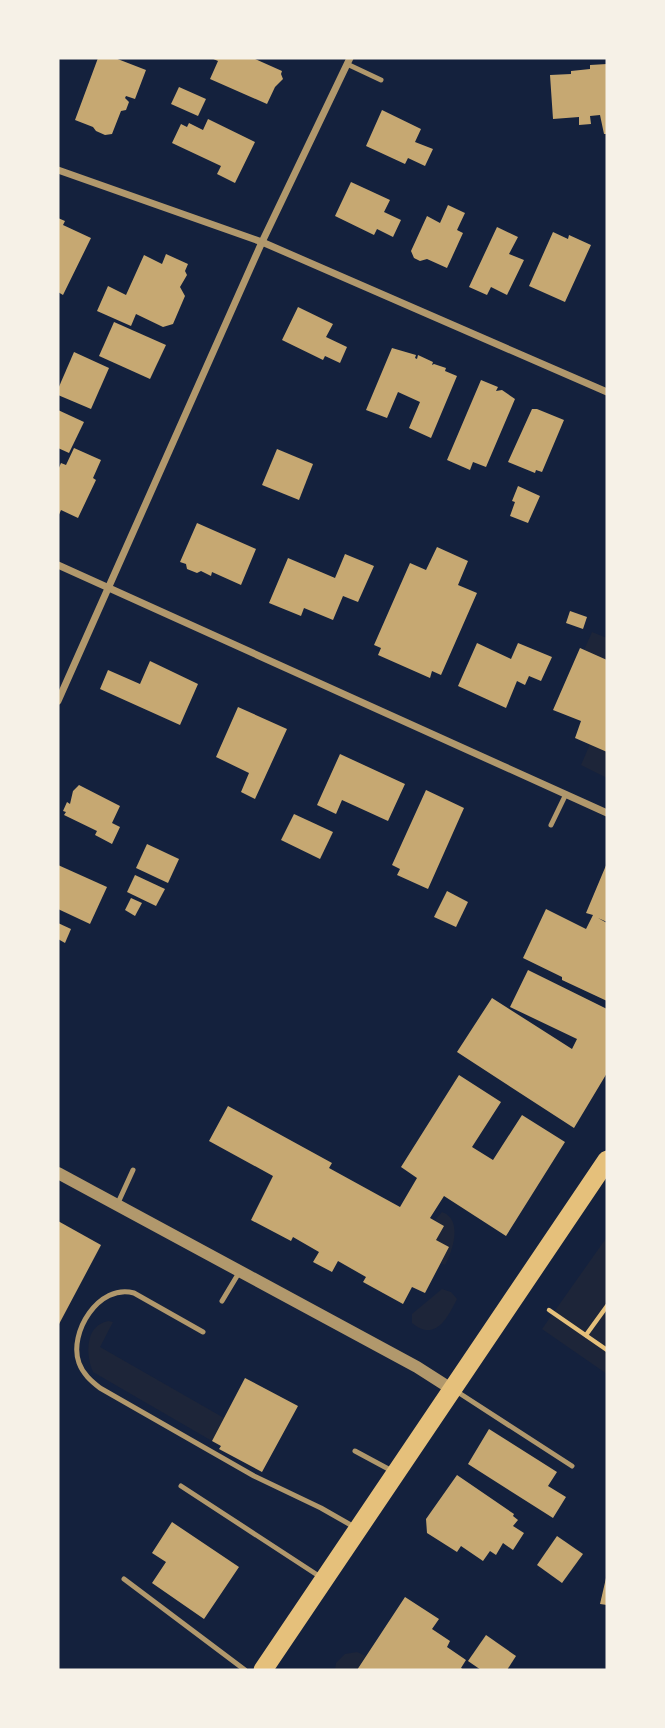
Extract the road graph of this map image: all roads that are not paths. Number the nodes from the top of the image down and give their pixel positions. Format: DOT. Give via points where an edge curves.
graph roads {
  1 [pos="348,61"];
  2 [pos="381,80"];
  3 [pos="58,170"];
  4 [pos="262,242"];
  5 [pos="607,392"];
  6 [pos="58,565"];
  7 [pos="108,587"];
  8 [pos="58,701"];
  9 [pos="566,794"];
  10 [pos="607,813"];
  11 [pos="551,825"];
  12 [pos="607,1160"];
  13 [pos="133,1170"];
  14 [pos="58,1173"];
  15 [pos="117,1205"];
  16 [pos="240,1271"];
  17 [pos="222,1301"];
  18 [pos="203,1332"];
  19 [pos="453,1390"];
  20 [pos="355,1451"];
  21 [pos="572,1466"];
  22 [pos="397,1473"];
  23 [pos="181,1486"];
  24 [pos="358,1530"];
  25 [pos="124,1579"];
  26 [pos="325,1579"];
  27 [pos="245,1670"];
  28 [pos="263,1670"];
  1 -- 2 [label="lane"];
  1 -- 4 [label="street"];
  3 -- 4 [label="street"];
  4 -- 5 [label="street"];
  4 -- 7 [label="street"];
  6 -- 7 [label="street"];
  7 -- 8 [label="street"];
  7 -- 9 [label="street"];
  9 -- 10 [label="street"];
  9 -- 11 [label="lane"];
  12 -- 19 [label="highway"];
  13 -- 15 [label="lane"];
  14 -- 15 [label="street"];
  15 -- 16 [label="street"];
  16 -- 17 [label="lane"];
  16 -- 19 [label="street"];
  18 -- 24 [label="lane" via="134,1293 115,1292 104,1296 89,1314 79,1339 78,1360 88,1379 100,1388"];
  19 -- 21 [label="lane"];
  19 -- 22 [label="highway"];
  20 -- 22 [label="lane"];
  22 -- 24 [label="highway"];
  23 -- 26 [label="lane"];
  24 -- 26 [label="highway"];
  25 -- 27 [label="lane"];
  26 -- 28 [label="highway"];
}
